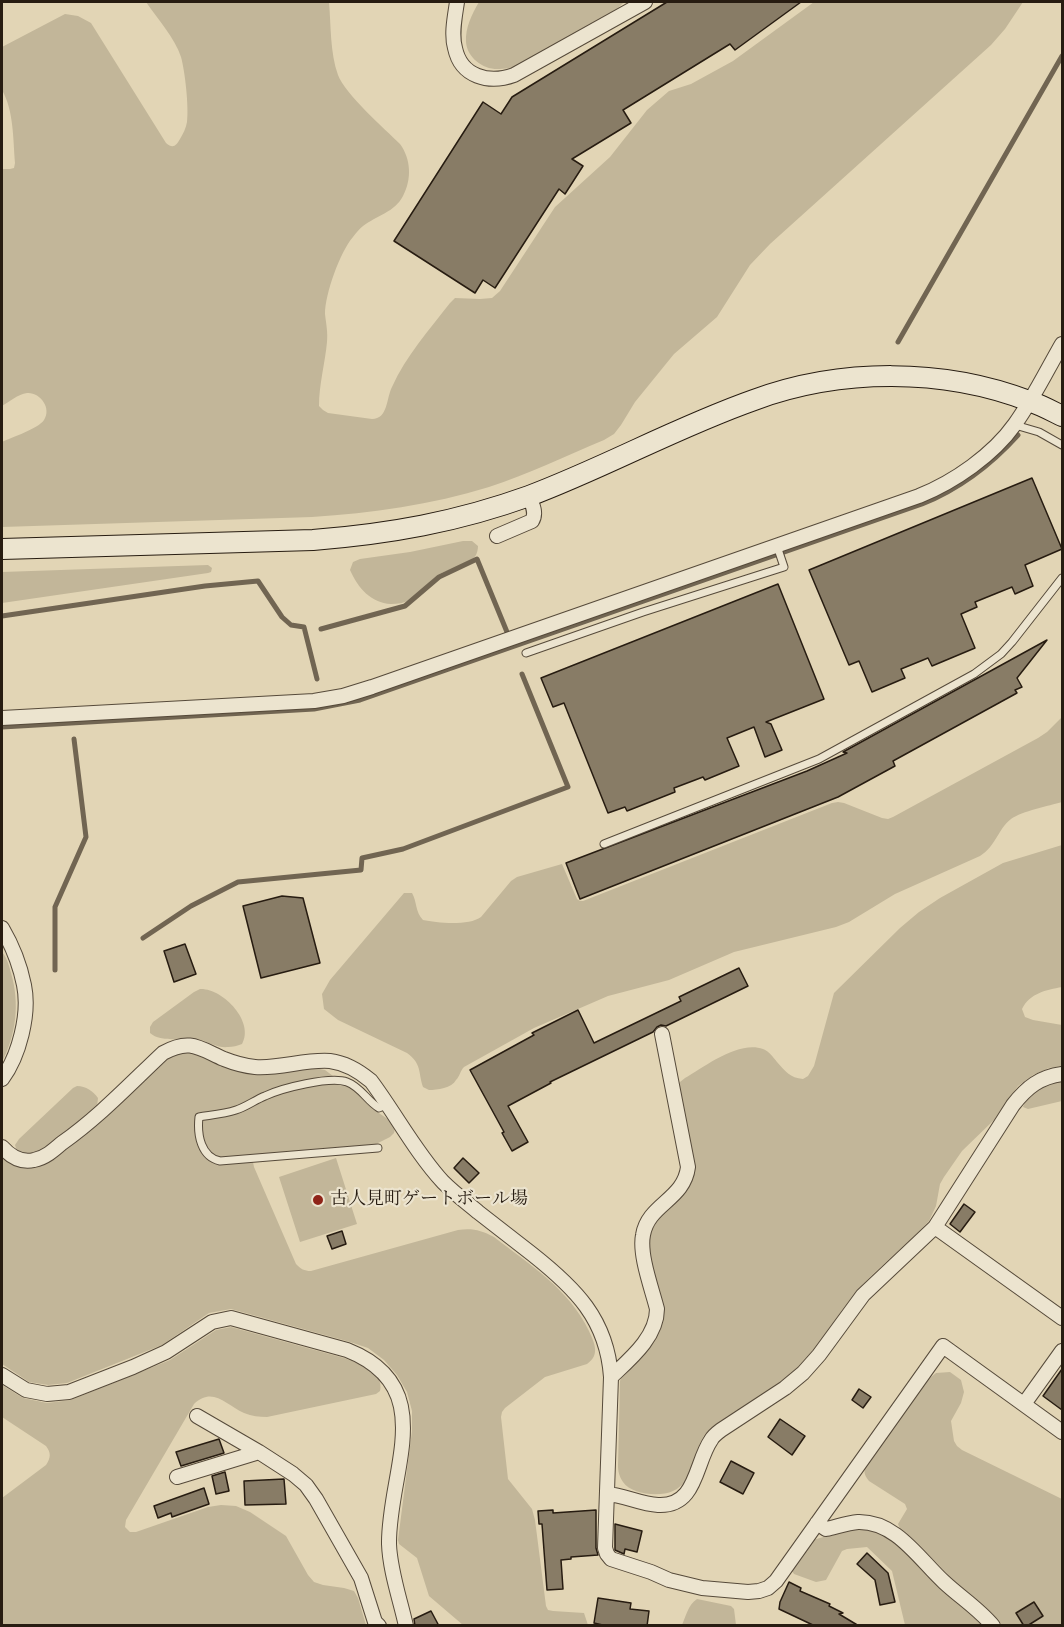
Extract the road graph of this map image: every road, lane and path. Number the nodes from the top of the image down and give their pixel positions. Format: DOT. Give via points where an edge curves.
graph roads {
  1 [pos="457,2"];
  2 [pos="645,2"];
  3 [pos="1062,344"];
  4 [pos="1029,401"];
  5 [pos="1062,416"];
  6 [pos="1015,425"];
  7 [pos="1062,445"];
  8 [pos="529,496"];
  9 [pos="497,536"];
  10 [pos="777,548"];
  11 [pos="2,549"];
  12 [pos="1062,578"];
  13 [pos="526,653"];
  14 [pos="2,718"];
  15 [pos="604,844"];
  16 [pos="2,928"];
  17 [pos="662,1034"];
  18 [pos="1062,1074"];
  19 [pos="2,1079"];
  20 [pos="388,1104"];
  21 [pos="2,1147"];
  22 [pos="378,1148"];
  23 [pos="935,1227"];
  24 [pos="1062,1318"];
  25 [pos="1062,1351"];
  26 [pos="2,1375"];
  27 [pos="611,1377"];
  28 [pos="1024,1404"];
  29 [pos="197,1416"];
  30 [pos="1062,1432"];
  31 [pos="259,1452"];
  32 [pos="177,1477"];
  33 [pos="607,1494"];
  34 [pos="817,1523"];
  35 [pos="379,1626"];
  36 [pos="406,1626"];
  37 [pos="993,1626"];
  1 -- 2 [label="street" via="454,48 467,69 489,80 514,75"];
  3 -- 4 [label="street"];
  4 -- 5 [label="street"];
  4 -- 6 [label="street"];
  4 -- 8 [label="street" via="976,386 931,379 897,376 825,381 755,399"];
  6 -- 7 [label="lane"];
  6 -- 10 [label="street" via="970,467 936,489"];
  8 -- 9 [label="street" via="534,512 532,521"];
  8 -- 11 [label="street" via="451,520 359,536"];
  10 -- 13 [label="lane" via="784,567"];
  10 -- 14 [label="street" via="343,696 314,701"];
  12 -- 15 [label="lane" via="1012,642 974,674 819,759"];
  16 -- 19 [label="street" via="24,987 25,1012 15,1055"];
  17 -- 27 [label="street" via="687,1177 654,1213 643,1232 644,1255 657,1309 655,1326 636,1353"];
  18 -- 23 [label="street" via="1036,1082 1023,1092"];
  20 -- 21 [label="street" via="371,1081 345,1064 330,1061 255,1067 186,1045 163,1053 96,1117 44,1156 21,1161"];
  20 -- 22 [label="lane" via="379,1108 355,1086 336,1080 281,1090 234,1111 199,1117 205,1152 220,1161"];
  20 -- 27 [label="street" via="443,1182 579,1295 603,1336"];
  23 -- 24 [label="street"];
  23 -- 33 [label="street" via="863,1295 803,1373 712,1438 689,1491 681,1498 660,1505"];
  25 -- 28 [label="street"];
  26 -- 36 [label="street" via="26,1390 47,1394 69,1392 166,1352 212,1322 231,1318 364,1356 390,1380 403,1413 389,1545"];
  27 -- 33 [label="street"];
  28 -- 30 [label="street"];
  28 -- 34 [label="street" via="943,1346"];
  29 -- 31 [label="street"];
  31 -- 32 [label="street"];
  31 -- 35 [label="street" via="293,1474 316,1499 358,1570"];
  33 -- 34 [label="street" via="605,1548 611,1559 702,1588 759,1592 768,1587"];
  34 -- 37 [label="street" via="826,1529 859,1522 891,1531"];
}
